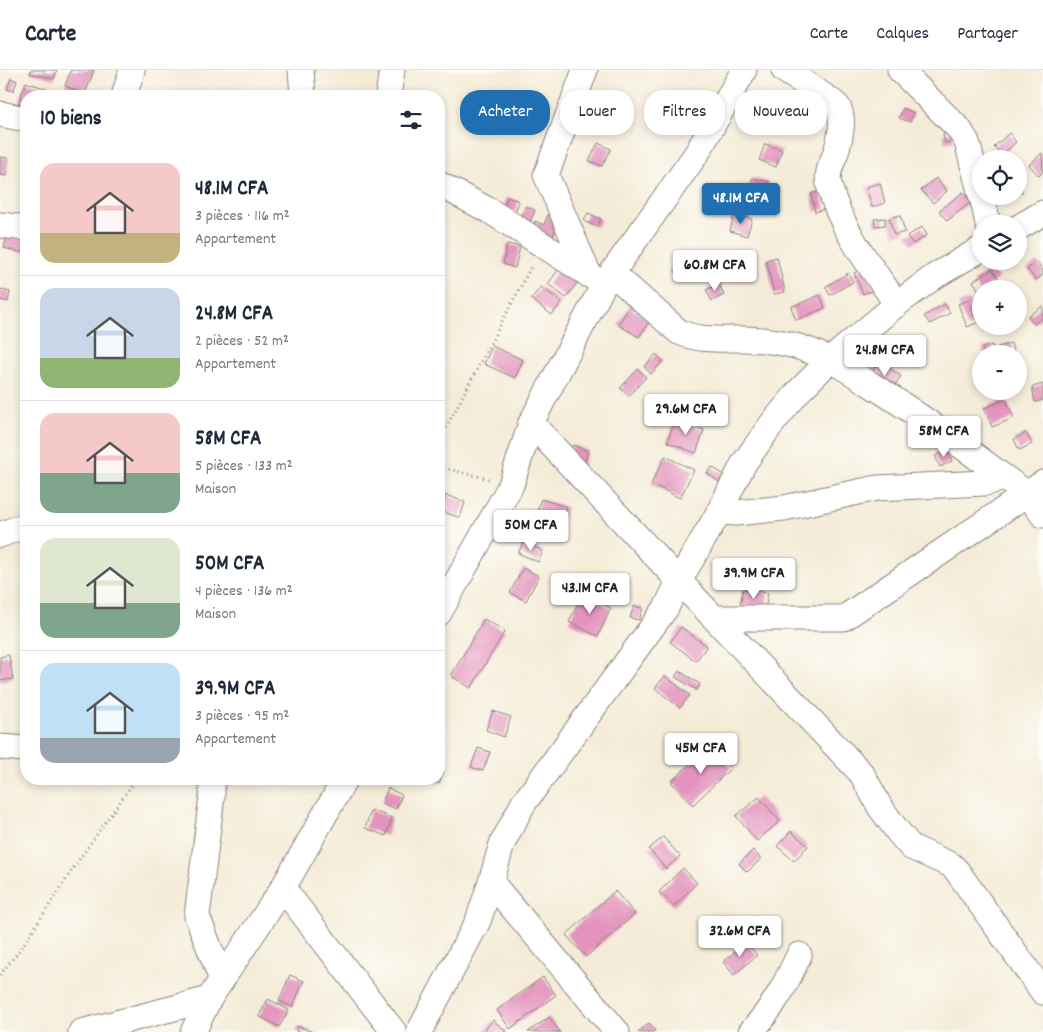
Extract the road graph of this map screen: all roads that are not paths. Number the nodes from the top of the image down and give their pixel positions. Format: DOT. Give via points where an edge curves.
graph roads {
  1 [pos="132,70"];
  2 [pos="392,70"];
  3 [pos="585,70"];
  4 [pos="744,70"];
  5 [pos="900,70"];
  6 [pos="797,74"];
  7 [pos="126,90"];
  8 [pos="389,90"];
  9 [pos="0,114"];
  10 [pos="20,118"];
  11 [pos="972,164"];
  12 [pos="445,187"];
  13 [pos="1043,213"];
  14 [pos="1027,222"];
  15 [pos="0,225"];
  16 [pos="20,227"];
  17 [pos="972,254"];
  18 [pos="602,277"];
  19 [pos="897,304"];
  20 [pos="830,360"];
  21 [pos="531,423"];
  22 [pos="1005,478"];
  23 [pos="1035,488"];
  24 [pos="719,512"];
  25 [pos="1043,515"];
  26 [pos="20,528"];
  27 [pos="0,536"];
  28 [pos="679,581"];
  29 [pos="445,601"];
  30 [pos="715,618"];
  31 [pos="0,747"];
  32 [pos="20,749"];
  33 [pos="212,785"];
  34 [pos="341,785"];
  35 [pos="492,882"];
  36 [pos="283,888"];
  37 [pos="799,955"];
  38 [pos="216,989"];
  39 [pos="1043,992"];
  40 [pos="81,1032"];
  41 [pos="193,1032"];
  42 [pos="394,1032"];
  43 [pos="419,1032"];
  44 [pos="617,1032"];
  45 [pos="751,1032"];
  1 -- 7 [label="street"];
  2 -- 8 [label="street"];
  3 -- 18 [label="street" via="546,175"];
  4 -- 18 [label="street" via="696,153"];
  5 -- 11 [label="street" via="959,129"];
  6 -- 19 [label="street" via="838,108 840,133 828,173 833,196 856,245"];
  9 -- 10 [label="street"];
  12 -- 18 [label="street"];
  13 -- 14 [label="street"];
  15 -- 16 [label="street"];
  17 -- 19 [label="street"];
  18 -- 20 [label="street" via="686,336 772,342 800,348"];
  18 -- 21 [label="street"];
  19 -- 20 [label="street"];
  20 -- 22 [label="street" via="920,415"];
  20 -- 24 [label="street" via="799,391 758,442"];
  21 -- 28 [label="street"];
  21 -- 29 [label="street" via="511,485"];
  22 -- 23 [label="street"];
  22 -- 24 [label="street" via="985,483 877,488 784,508"];
  23 -- 25 [label="street"];
  23 -- 30 [label="street" via="844,618"];
  24 -- 28 [label="street"];
  26 -- 27 [label="street"];
  28 -- 30 [label="street"];
  28 -- 35 [label="street" via="666,608 523,804 502,844"];
  30 -- 39 [label="street" via="862,774 880,807 911,847 951,865 957,871"];
  31 -- 32 [label="street"];
  33 -- 38 [label="street" via="197,916"];
  34 -- 36 [label="street"];
  35 -- 43 [label="street" via="478,922"];
  35 -- 44 [label="street"];
  36 -- 38 [label="street"];
  36 -- 42 [label="street"];
  37 -- 45 [label="street" via="780,995"];
  38 -- 40 [label="street"];
  38 -- 41 [label="street"];
}
